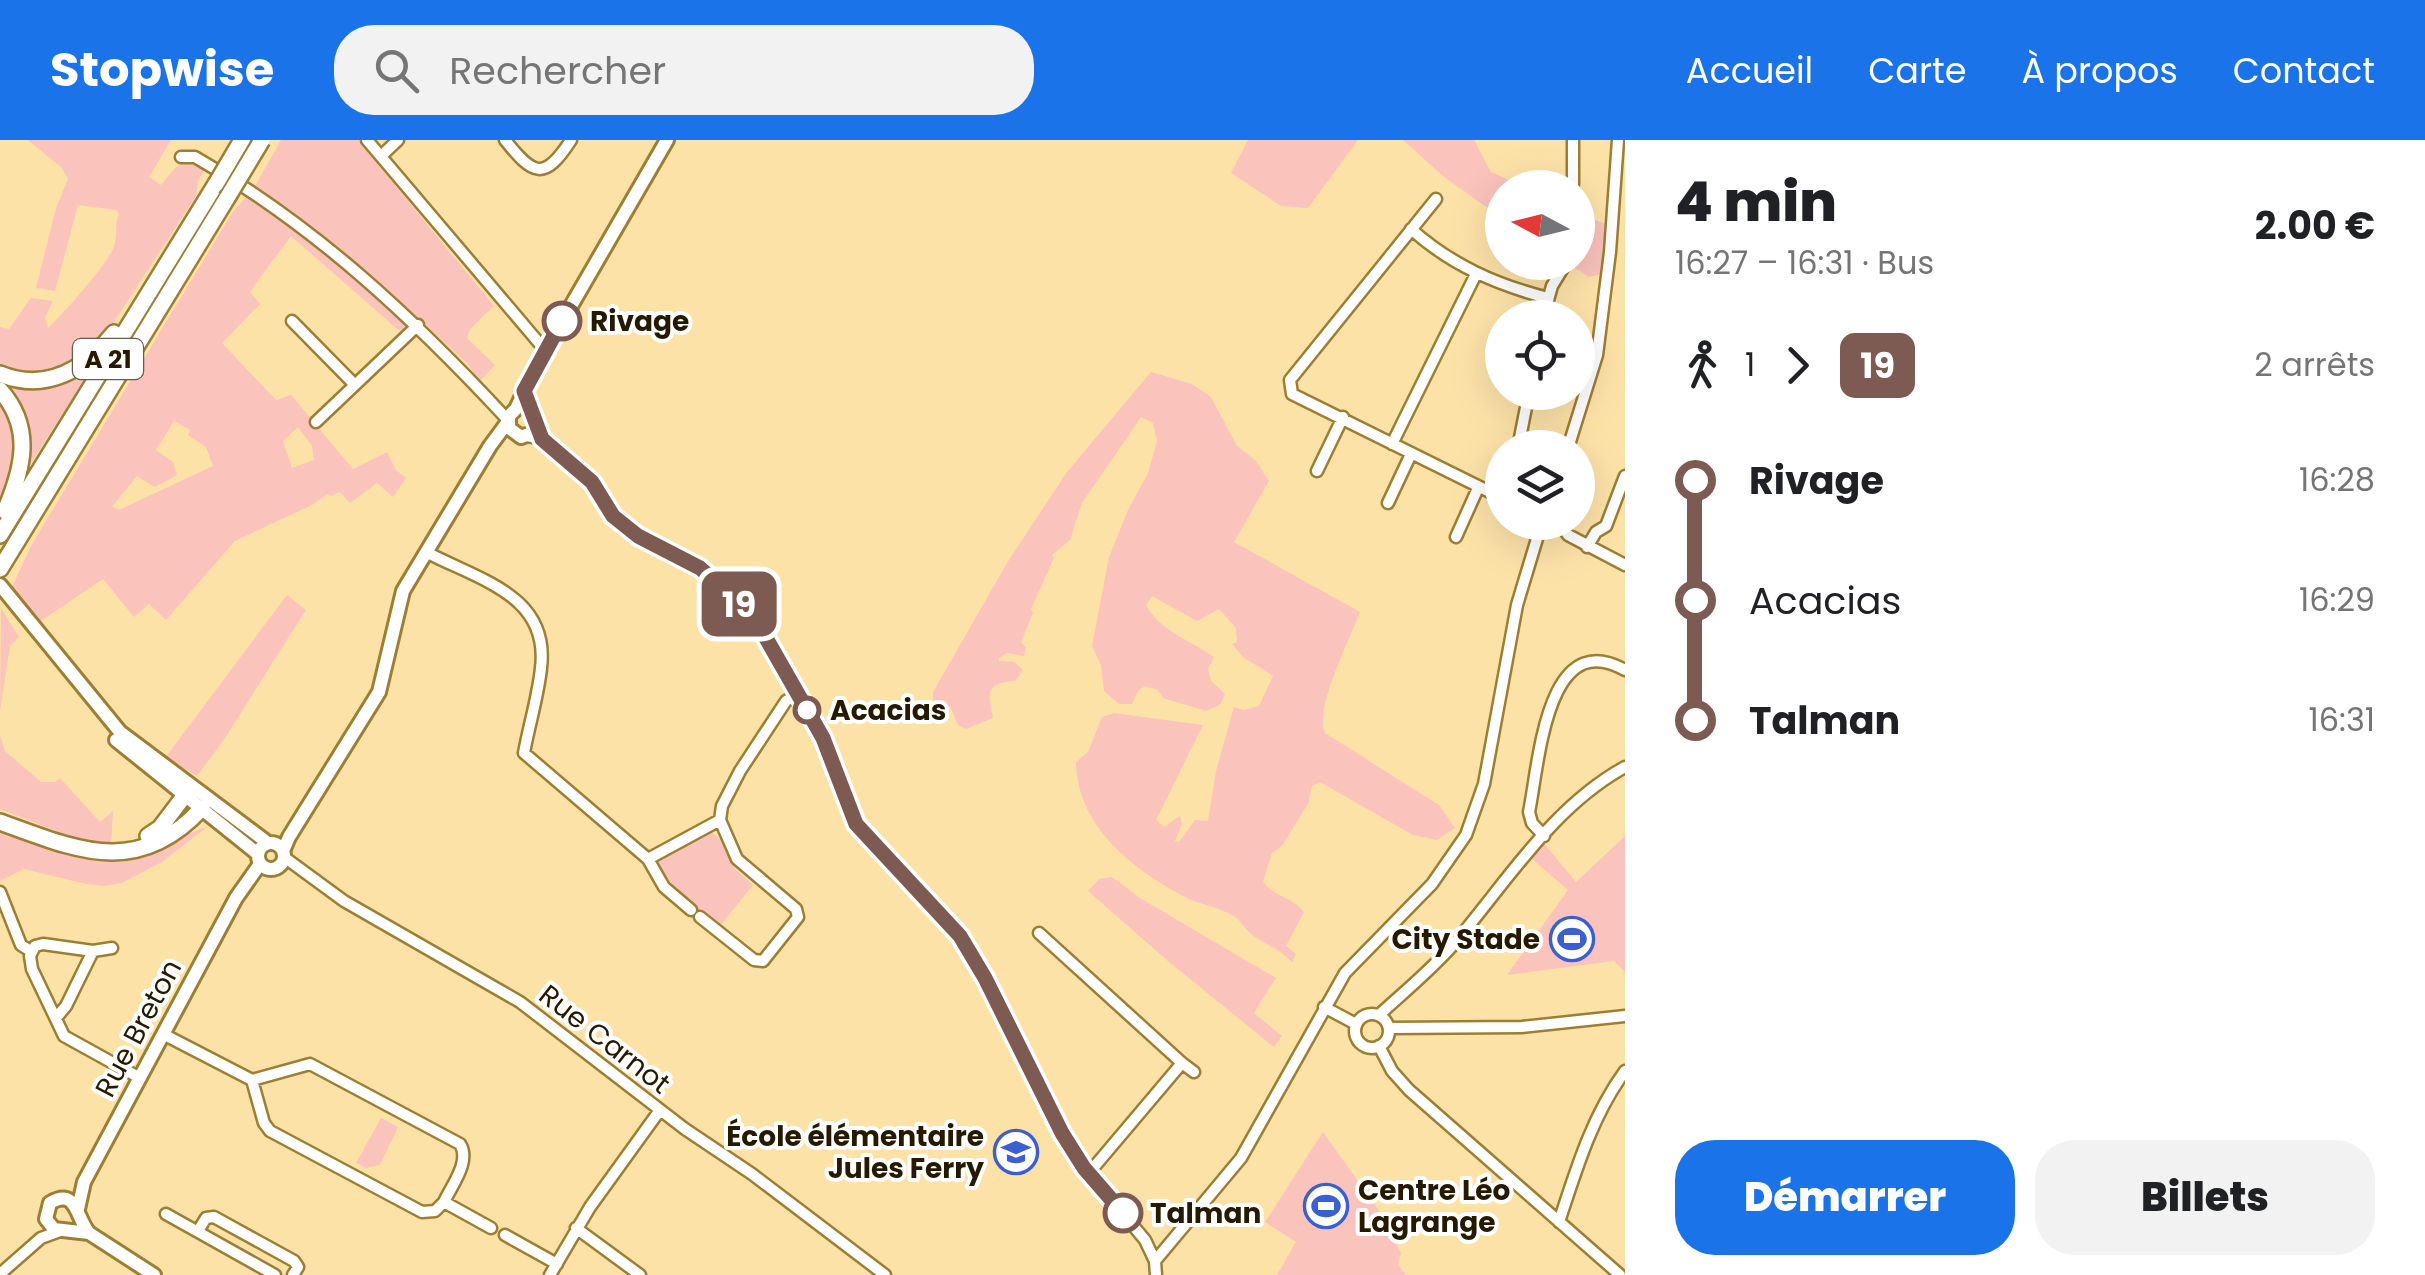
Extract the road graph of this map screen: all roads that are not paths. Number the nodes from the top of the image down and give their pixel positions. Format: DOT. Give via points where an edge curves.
graph roads {
  1 [pos="242,140"];
  2 [pos="262,140"];
  3 [pos="367,140"];
  4 [pos="398,140"];
  5 [pos="505,140"];
  6 [pos="571,140"];
  7 [pos="667,140"];
  8 [pos="1573,140"];
  9 [pos="1618,140"];
  10 [pos="381,156"];
  11 [pos="181,157"];
  12 [pos="1573,170"];
  13 [pos="1436,199"];
  14 [pos="1412,229"];
  15 [pos="1610,252"];
  16 [pos="1625,254"];
  17 [pos="1476,274"];
  18 [pos="1556,280"];
  19 [pos="155,284"];
  20 [pos="1548,298"];
  21 [pos="292,321"];
  22 [pos="418,325"];
  23 [pos="545,350"];
  24 [pos="0,374"];
  25 [pos="355,384"];
  26 [pos="0,390"];
  27 [pos="524,391"];
  28 [pos="509,415"];
  29 [pos="1343,417"];
  30 [pos="534,418"];
  31 [pos="316,422"];
  32 [pos="1574,430"];
  33 [pos="522,436"];
  34 [pos="542,439"];
  35 [pos="493,441"];
  36 [pos="1392,444"];
  37 [pos="1411,454"];
  38 [pos="1317,471"];
  39 [pos="1625,476"];
  40 [pos="1478,488"];
  41 [pos="1485,491"];
  42 [pos="1388,502"];
  43 [pos="0,523"];
  44 [pos="0,535"];
  45 [pos="1456,537"];
  46 [pos="1536,540"];
  47 [pos="1576,540"];
  48 [pos="1587,547"];
  49 [pos="426,552"];
  50 [pos="1625,565"];
  51 [pos="0,569"];
  52 [pos="0,586"];
  53 [pos="0,598"];
  54 [pos="1625,670"];
  55 [pos="798,694"];
  56 [pos="1625,767"];
  57 [pos="185,795"];
  58 [pos="206,804"];
  59 [pos="0,818"];
  60 [pos="720,820"];
  61 [pos="1544,836"];
  62 [pos="272,854"];
  63 [pos="648,859"];
  64 [pos="0,892"];
  65 [pos="1040,932"];
  66 [pos="112,948"];
  67 [pos="93,951"];
  68 [pos="32,952"];
  69 [pos="1324,1006"];
  70 [pos="1380,1015"];
  71 [pos="1625,1016"];
  72 [pos="56,1018"];
  73 [pos="1356,1024"];
  74 [pos="1389,1028"];
  75 [pos="164,1034"];
  76 [pos="1380,1046"];
  77 [pos="1182,1063"];
  78 [pos="1625,1071"];
  79 [pos="1194,1072"];
  80 [pos="140,1078"];
  81 [pos="252,1080"];
  82 [pos="660,1110"];
  83 [pos="1090,1174"];
  84 [pos="84,1182"];
  85 [pos="60,1197"];
  86 [pos="444,1202"];
  87 [pos="166,1214"];
  88 [pos="46,1220"];
  89 [pos="71,1222"];
  90 [pos="1558,1222"];
  91 [pos="491,1228"];
  92 [pos="576,1228"];
  93 [pos="198,1231"];
  94 [pos="504,1235"];
  95 [pos="41,1238"];
  96 [pos="1155,1261"];
  97 [pos="556,1264"];
  98 [pos="0,1274"];
  99 [pos="154,1275"];
  100 [pos="276,1275"];
  101 [pos="294,1275"];
  102 [pos="550,1275"];
  103 [pos="640,1275"];
  104 [pos="885,1275"];
  105 [pos="1156,1275"];
  106 [pos="1620,1275"];
  1 -- 19 [label="highway, A 21, bridge"];
  2 -- 51 [label="highway, A 21, bridge"];
  3 -- 10 [label="street"];
  4 -- 10 [label="street"];
  5 -- 6 [label="street" via="526,166 542,170 552,167"];
  7 -- 23 [label="main road, Rue Breton"];
  8 -- 12 [label="street"];
  9 -- 15 [label="street"];
  10 -- 23 [label="street"];
  11 -- 22 [label="street" via="196,158 276,207"];
  13 -- 14 [label="street"];
  14 -- 17 [label="street"];
  14 -- 29 [label="street" via="1290,380 1300,400"];
  15 -- 16 [label="street"];
  15 -- 32 [label="street" via="1597,355"];
  17 -- 20 [label="street"];
  17 -- 36 [label="street"];
  18 -- 20 [label="street"];
  19 -- 24 [label="highway" via="76,370 44,381"];
  19 -- 44 [label="highway, A 21"];
  21 -- 25 [label="street"];
  22 -- 25 [label="street"];
  22 -- 28 [label="street"];
  23 -- 27 [label="main road, Rue Breton"];
  25 -- 31 [label="street"];
  26 -- 43 [label="highway" via="16,412 23,444"];
  27 -- 28 [label="main road, Rue Breton"];
  27 -- 30 [label="main road"];
  28 -- 30 [label="main road"];
  28 -- 33 [label="main road" via="511,432"];
  28 -- 35 [label="main road, Rue Breton"];
  29 -- 36 [label="street"];
  29 -- 38 [label="street"];
  30 -- 33 [label="main road"];
  30 -- 34 [label="street"];
  33 -- 34 [label="street"];
  33 -- 35 [label="main road"];
  34 -- 55 [label="street" via="592,482 625,527 700,568 728,593 762,631"];
  35 -- 49 [label="main road, Rue Breton"];
  36 -- 37 [label="street"];
  37 -- 40 [label="street"];
  37 -- 42 [label="street"];
  39 -- 48 [label="street" via="1606,526"];
  40 -- 41 [label="street"];
  40 -- 45 [label="street"];
  46 -- 69 [label="street" via="1484,784 1466,835 1432,884 1345,973"];
  47 -- 48 [label="street"];
  48 -- 50 [label="street"];
  49 -- 62 [label="main road, Rue Breton" via="400,598 379,692"];
  49 -- 63 [label="street" via="518,600 532,614 542,650 524,753"];
  52 -- 58 [label="main road" via="120,732"];
  53 -- 57 [label="main road" via="114,738"];
  54 -- 61 [label="street" via="1603,660 1584,662 1555,691 1529,812"];
  55 -- 60 [label="street" via="786,701 740,771"];
  55 -- 83 [label="street" via="831,754 856,824 960,936"];
  56 -- 61 [label="street" via="1572,804"];
  57 -- 58 [label="main road"];
  57 -- 59 [label="highway" via="150,835 109,848"];
  58 -- 59 [label="highway" via="162,838 110,854 70,847"];
  58 -- 62 [label="main road"];
  58 -- 62 [label="main road" via="238,821"];
  60 -- 63 [label="street"];
  60 -- 63 [label="street" via="737,858 796,908 798,917 764,961 754,960 664,887"];
  61 -- 70 [label="street" via="1452,946"];
  62 -- 75 [label="main road, Rue Breton" via="236,898"];
  62 -- 82 [label="street, Rue Carnot" via="520,1002"];
  64 -- 68 [label="street" via="21,945"];
  65 -- 77 [label="street"];
  66 -- 67 [label="street"];
  67 -- 68 [label="street" via="44,944"];
  67 -- 72 [label="street"];
  68 -- 72 [label="street" via="32,969"];
  69 -- 73 [label="street"];
  69 -- 96 [label="street" via="1241,1158"];
  70 -- 73 [label="street"];
  70 -- 74 [label="street"];
  71 -- 74 [label="street" via="1522,1027"];
  72 -- 80 [label="street" via="64,1036"];
  73 -- 76 [label="street" via="1360,1043"];
  74 -- 76 [label="street"];
  75 -- 80 [label="main road, Rue Breton"];
  75 -- 81 [label="street"];
  76 -- 90 [label="street" via="1408,1090"];
  77 -- 79 [label="street"];
  77 -- 83 [label="street"];
  78 -- 90 [label="street" via="1584,1145"];
  80 -- 84 [label="main road, Rue Breton"];
  81 -- 86 [label="street" via="270,1131 422,1212"];
  81 -- 86 [label="street" via="310,1064 460,1144 464,1159"];
  82 -- 92 [label="street"];
  82 -- 104 [label="street, Rue Carnot"];
  83 -- 96 [label="street"];
  84 -- 85 [label="main road, Rue Breton"];
  84 -- 89 [label="main road, Rue Breton"];
  85 -- 88 [label="main road" via="50,1202"];
  85 -- 89 [label="main road" via="71,1200"];
  86 -- 91 [label="street"];
  87 -- 93 [label="street"];
  88 -- 89 [label="main road"];
  88 -- 95 [label="street"];
  89 -- 95 [label="street"];
  89 -- 99 [label="main road"];
  90 -- 106 [label="street"];
  92 -- 97 [label="street"];
  92 -- 103 [label="street"];
  93 -- 100 [label="street"];
  93 -- 101 [label="street" via="214,1217 294,1261"];
  94 -- 97 [label="street"];
  95 -- 98 [label="street"];
  96 -- 105 [label="street"];
  97 -- 102 [label="street"];
}
